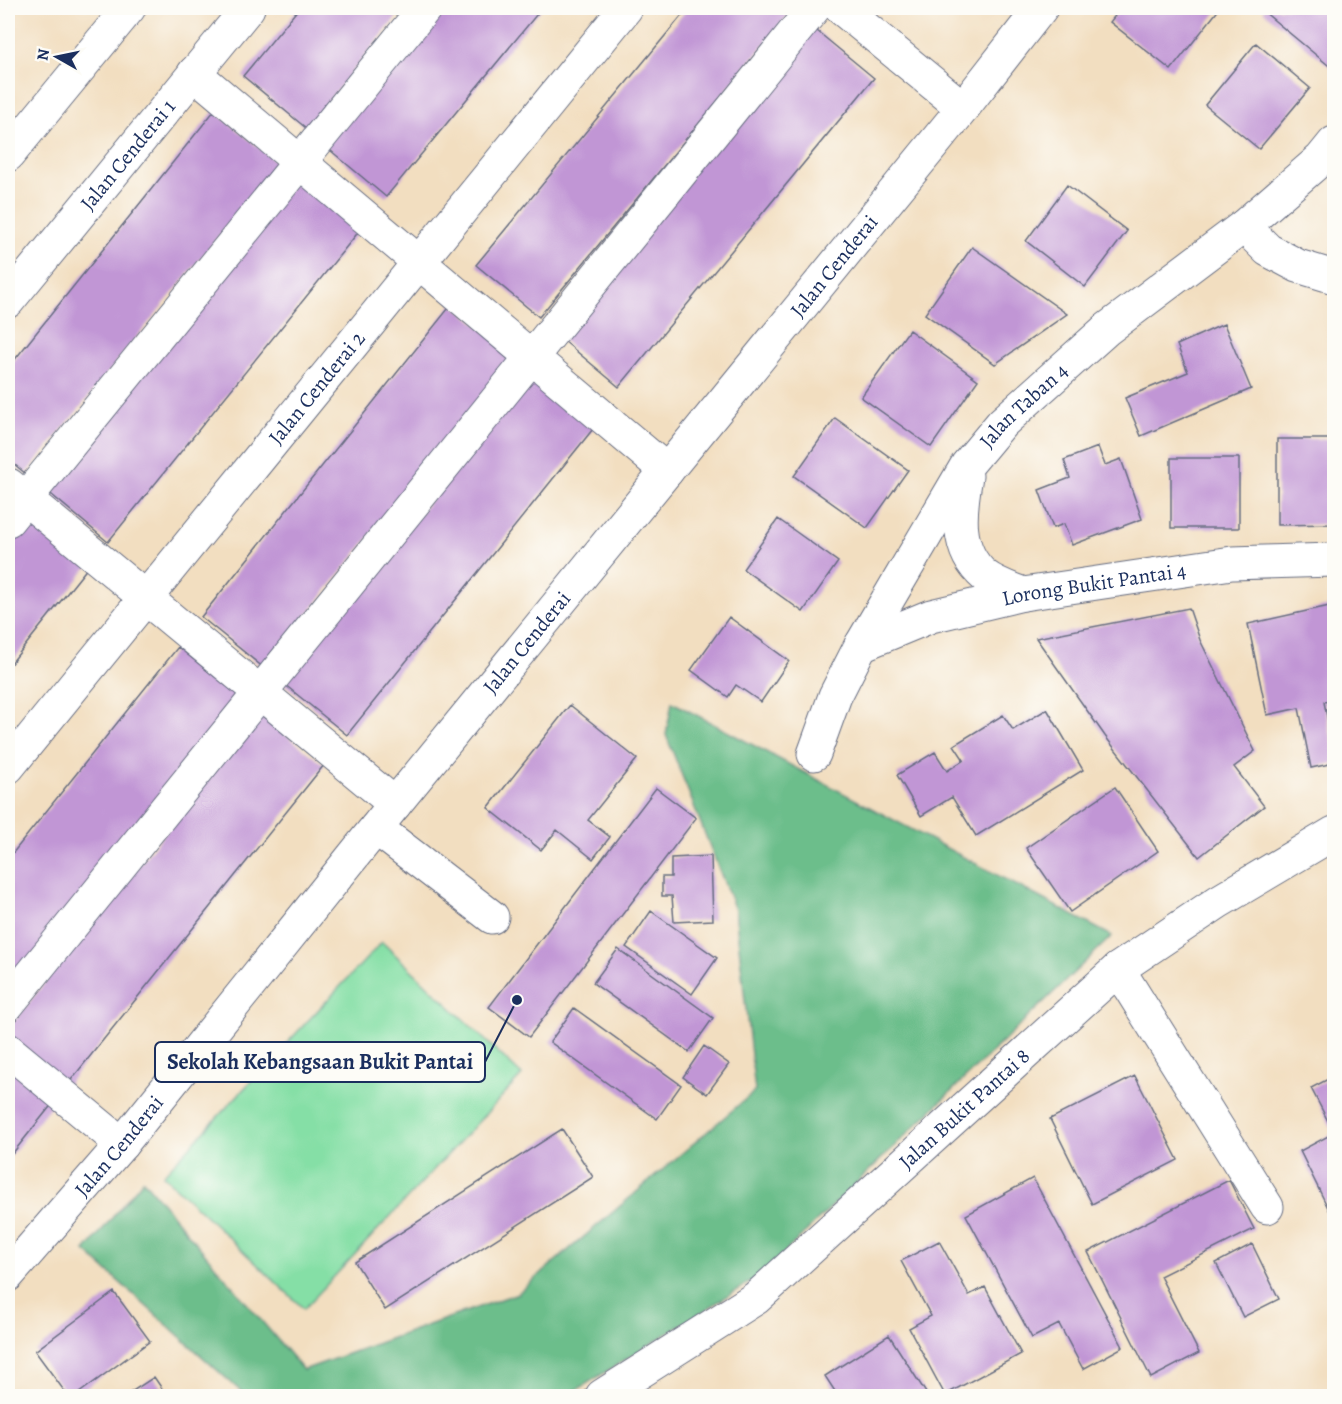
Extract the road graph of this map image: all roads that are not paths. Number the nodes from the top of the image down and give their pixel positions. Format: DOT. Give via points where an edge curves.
graph roads {
  1 [pos="129,8"];
  2 [pos="248,8"];
  3 [pos="425,8"];
  4 [pos="626,8"];
  5 [pos="814,8"];
  6 [pos="841,8"];
  7 [pos="1041,8"];
  8 [pos="194,73"];
  9 [pos="963,108"];
  10 [pos="1335,143"];
  11 [pos="8,155"];
  12 [pos="300,161"];
  13 [pos="1244,226"];
  14 [pos="419,262"];
  15 [pos="1335,277"];
  16 [pos="8,301"];
  17 [pos="532,356"];
  18 [pos="967,465"];
  19 [pos="668,471"];
  20 [pos="13,500"];
  21 [pos="1335,560"];
  22 [pos="1023,594"];
  23 [pos="146,597"];
  24 [pos="861,645"];
  25 [pos="260,692"];
  26 [pos="814,754"];
  27 [pos="8,767"];
  28 [pos="386,816"];
  29 [pos="1335,833"];
  30 [pos="492,917"];
  31 [pos="1118,969"];
  32 [pos="8,1004"];
  33 [pos="8,1050"];
  34 [pos="122,1144"];
  35 [pos="1267,1207"];
  36 [pos="8,1275"];
  37 [pos="602,1396"];
  1 -- 11 [label="street"];
  2 -- 8 [label="street, Jalan Cenderai 1"];
  3 -- 12 [label="street"];
  4 -- 14 [label="street, Jalan Cenderai 2"];
  5 -- 17 [label="street"];
  6 -- 9 [label="street"];
  7 -- 9 [label="street, Jalan Cenderai"];
  8 -- 12 [label="street"];
  8 -- 16 [label="street, Jalan Cenderai 1"];
  9 -- 19 [label="street, Jalan Cenderai"];
  10 -- 13 [label="street, Jalan Taban 4"];
  12 -- 14 [label="street"];
  12 -- 20 [label="street"];
  13 -- 15 [label="street" via="1268,250 1298,266"];
  13 -- 18 [label="street, Jalan Taban 4" via="1107,329 1002,423"];
  14 -- 17 [label="street"];
  14 -- 23 [label="street, Jalan Cenderai 2"];
  17 -- 19 [label="street"];
  17 -- 25 [label="street"];
  18 -- 22 [label="street" via="960,510 966,550 987,577"];
  18 -- 24 [label="street, Jalan Taban 4"];
  19 -- 28 [label="street, Jalan Cenderai"];
  20 -- 23 [label="street"];
  21 -- 22 [label="street, Lorong Bukit Pantai 4" via="1232,563"];
  22 -- 24 [label="street, Lorong Bukit Pantai 4" via="930,616"];
  23 -- 25 [label="street"];
  23 -- 27 [label="street, Jalan Cenderai 2"];
  24 -- 26 [label="street, Jalan Taban 4" via="835,696"];
  25 -- 28 [label="street"];
  25 -- 32 [label="street"];
  28 -- 30 [label="street"];
  28 -- 34 [label="street, Jalan Cenderai"];
  29 -- 31 [label="street, Jalan Bukit Pantai 8" via="1218,902"];
  31 -- 35 [label="street"];
  31 -- 37 [label="street, Jalan Bukit Pantai 8" via="756,1298"];
  33 -- 34 [label="street"];
  34 -- 36 [label="street, Jalan Cenderai"];
}
